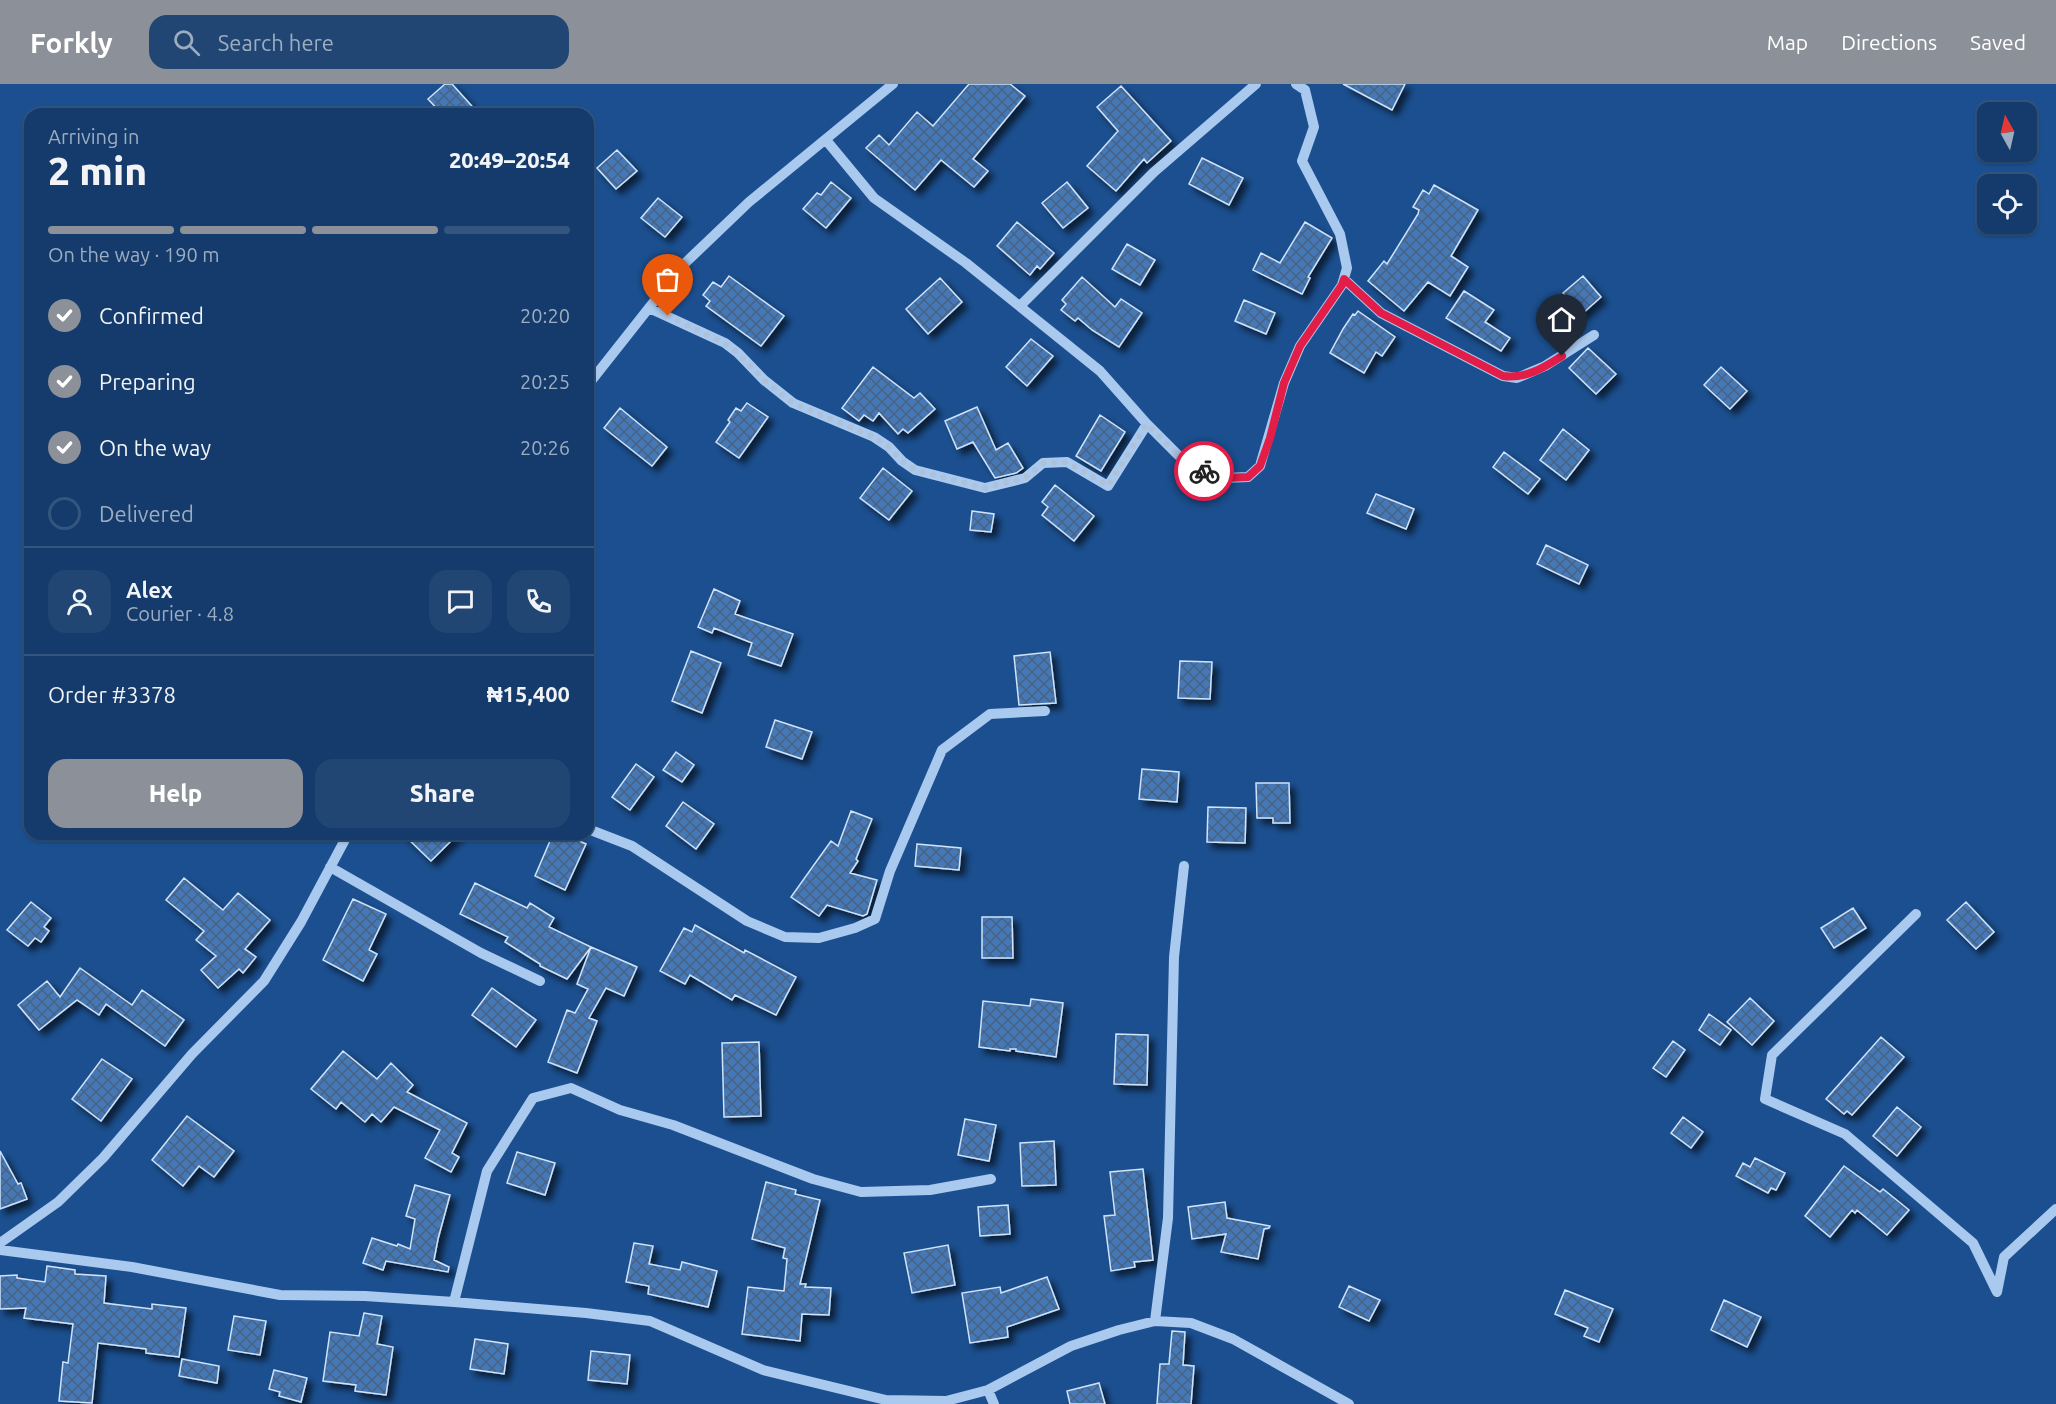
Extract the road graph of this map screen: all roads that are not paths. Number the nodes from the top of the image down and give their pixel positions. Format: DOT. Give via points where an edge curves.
graph roads {
  1 [pos="893,84"];
  2 [pos="1256,84"];
  3 [pos="1296,84"];
  4 [pos="826,140"];
  5 [pos="1344,279"];
  6 [pos="1020,306"];
  7 [pos="649,308"];
  8 [pos="1594,334"];
  9 [pos="594,377"];
  10 [pos="1147,424"];
  11 [pos="1045,711"];
  12 [pos="594,831"];
  13 [pos="345,840"];
  14 [pos="1184,866"];
  15 [pos="330,867"];
  16 [pos="1916,914"];
  17 [pos="540,981"];
  18 [pos="991,1179"];
  19 [pos="2056,1209"];
  20 [pos="0,1243"];
  21 [pos="0,1250"];
  22 [pos="454,1302"];
  23 [pos="1155,1321"];
  24 [pos="988,1390"];
  25 [pos="994,1404"];
  26 [pos="1349,1404"];
  1 -- 4 [label="street"];
  2 -- 6 [label="street" via="1154,172"];
  3 -- 5 [label="street" via="1305,90 1314,127 1302,161 1340,234 1347,268"];
  4 -- 6 [label="street" via="874,198"];
  4 -- 7 [label="street" via="749,202 682,266"];
  5 -- 8 [label="street" via="1381,313 1503,376 1517,378 1545,366"];
  5 -- 10 [label="street" via="1300,346 1284,383 1260,466 1248,477 1224,478 1199,469 1178,455"];
  6 -- 10 [label="street" via="1100,371"];
  7 -- 9 [label="street"];
  7 -- 10 [label="street" via="724,343 793,403 874,437 915,470 985,488 1025,478 1043,463 1067,462 1108,486"];
  11 -- 12 [label="street" via="990,714 942,750 890,871 875,919 819,938 785,937 747,921 632,846"];
  13 -- 15 [label="street"];
  14 -- 23 [label="street" via="1174,957 1168,1218"];
  15 -- 17 [label="street" via="481,953"];
  15 -- 20 [label="street" via="264,981 192,1054 103,1158 58,1202"];
  16 -- 19 [label="street" via="1772,1055 1765,1099 1845,1134 1973,1243 1996,1292 2004,1257"];
  18 -- 22 [label="street" via="930,1190 861,1192 813,1179 684,1129 620,1110 571,1088 533,1098 487,1171"];
  21 -- 22 [label="street" via="132,1267 280,1295"];
  22 -- 24 [label="street" via="650,1321 763,1370 886,1400 946,1401"];
  23 -- 24 [label="street" via="1071,1346"];
  23 -- 26 [label="street" via="1191,1323 1233,1339"];
  24 -- 25 [label="street"];
}
